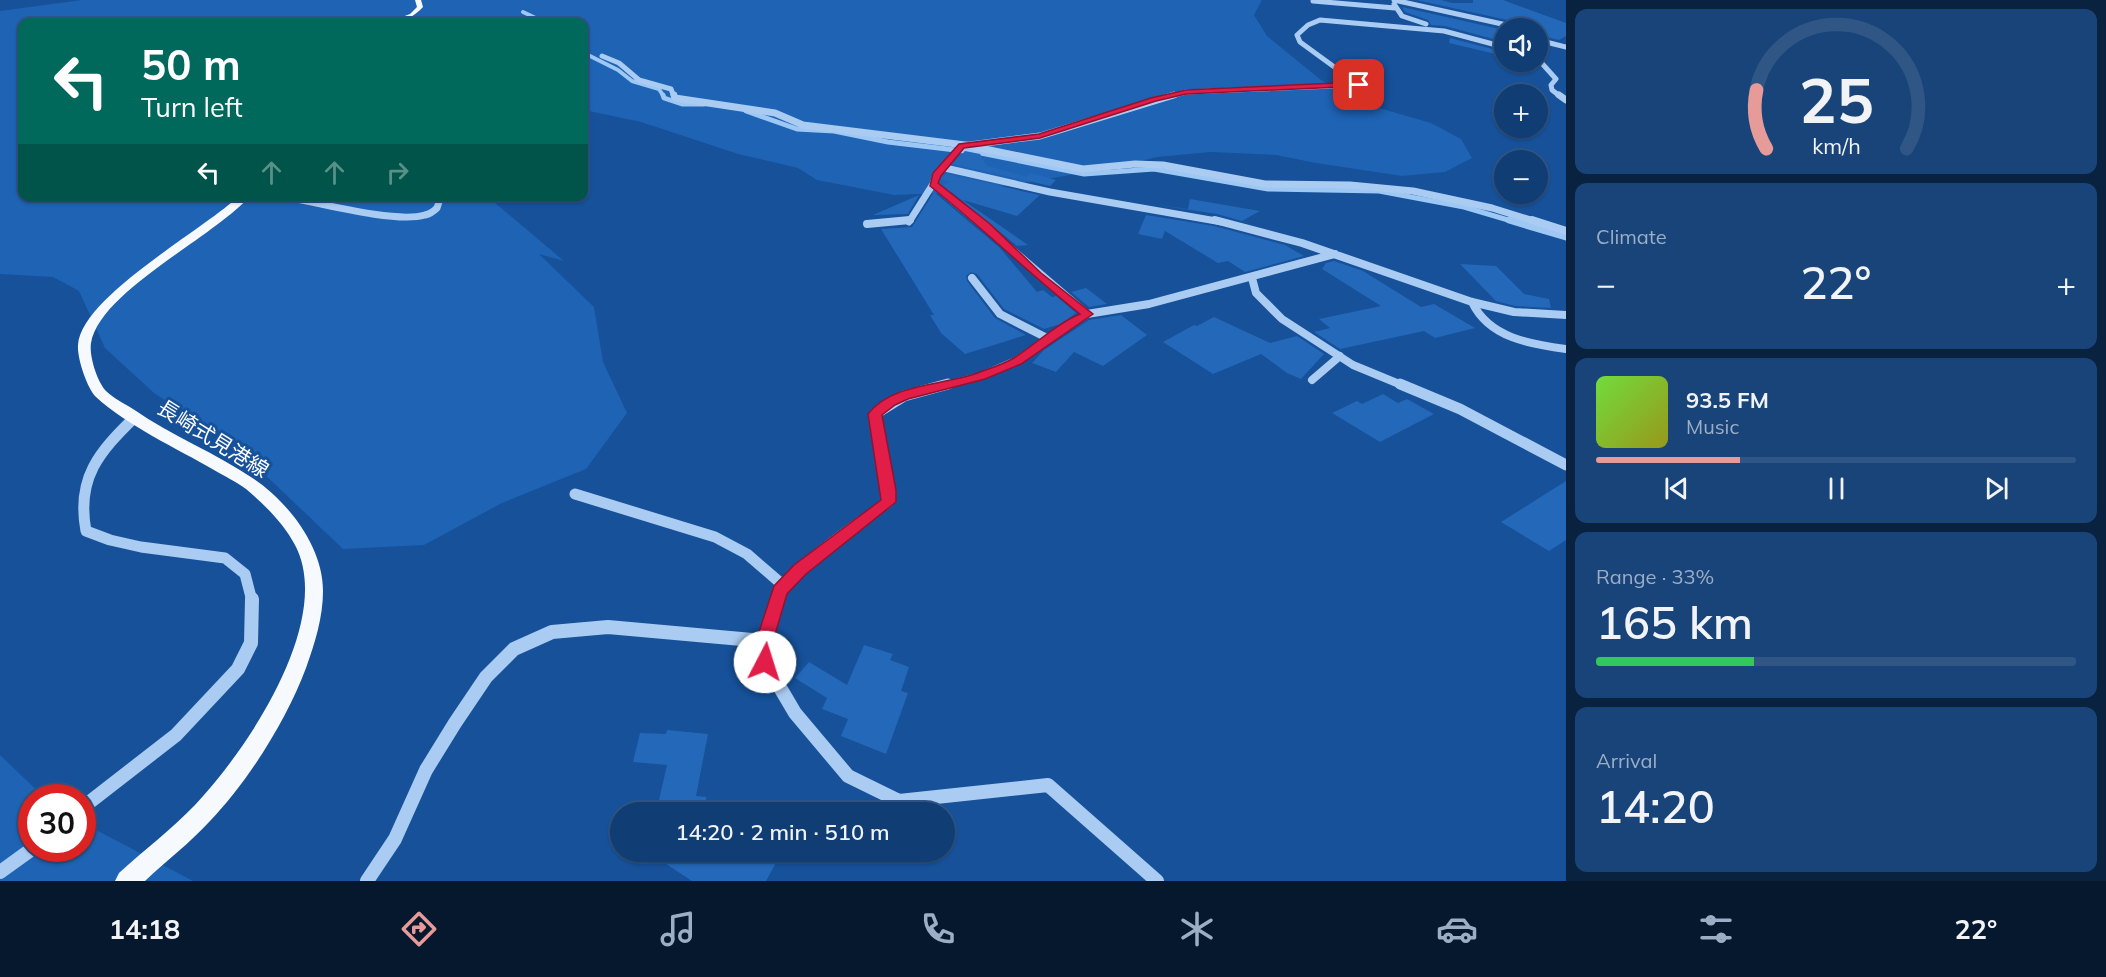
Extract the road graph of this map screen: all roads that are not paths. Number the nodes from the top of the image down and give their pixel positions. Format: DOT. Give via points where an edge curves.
graph roads {
  1 [pos="418,0"];
  2 [pos="1393,0"];
  3 [pos="1313,1"];
  4 [pos="1395,8"];
  5 [pos="401,18"];
  6 [pos="1494,22"];
  7 [pos="1444,31"];
  8 [pos="1548,42"];
  9 [pos="1494,44"];
  10 [pos="1566,47"];
  11 [pos="602,56"];
  12 [pos="1548,70"];
  13 [pos="1566,100"];
  14 [pos="962,148"];
  15 [pos="945,168"];
  16 [pos="933,184"];
  17 [pos="240,201"];
  18 [pos="311,201"];
  19 [pos="440,201"];
  20 [pos="867,224"];
  21 [pos="1566,231"];
  22 [pos="1335,254"];
  23 [pos="972,278"];
  24 [pos="1252,278"];
  25 [pos="1472,302"];
  26 [pos="1088,314"];
  27 [pos="1566,315"];
  28 [pos="1049,339"];
  29 [pos="1566,349"];
  30 [pos="1340,356"];
  31 [pos="1312,380"];
  32 [pos="135,417"];
  33 [pos="1566,465"];
  34 [pos="576,494"];
  35 [pos="784,586"];
  36 [pos="764,641"];
  37 [pos="96,797"];
  38 [pos="18,859"];
  39 [pos="0,872"];
  40 [pos="126,881"];
  41 [pos="367,881"];
  42 [pos="1157,881"];
  1 -- 5 [label="main road" via="417,11"];
  2 -- 4 [label="street"];
  2 -- 6 [label="street"];
  3 -- 4 [label="street"];
  4 -- 7 [label="street" via="1404,18 1447,29"];
  7 -- 9 [label="street"];
  7 -- 14 [label="street" via="1320,20 1297,35 1300,42 1359,85 1186,92 1040,136"];
  8 -- 10 [label="street"];
  11 -- 14 [label="street" via="619,63 639,80 671,89 675,98 682,100 751,108 803,125"];
  12 -- 13 [label="street" via="1556,79 1552,90"];
  14 -- 15 [label="street"];
  14 -- 21 [label="street" via="1083,169 1162,165 1265,184 1350,185 1413,191 1492,208"];
  15 -- 16 [label="street"];
  15 -- 22 [label="street" via="1050,192 1251,228"];
  16 -- 20 [label="street" via="909,222"];
  16 -- 26 [label="street"];
  17 -- 32 [label="main road, 長崎式見港線" via="119,291 92,324 84,344 88,368 100,393"];
  18 -- 19 [label="street" via="404,218 430,213"];
  22 -- 24 [label="street"];
  22 -- 25 [label="street"];
  23 -- 28 [label="street" via="1000,314"];
  24 -- 26 [label="street" via="1149,304"];
  24 -- 30 [label="street" via="1256,293 1269,308"];
  25 -- 27 [label="street" via="1514,312"];
  25 -- 29 [label="street" via="1480,316 1505,334 1536,345"];
  26 -- 28 [label="street"];
  28 -- 35 [label="street" via="1017,361 981,376 904,396 875,414 888,502"];
  30 -- 31 [label="street"];
  30 -- 33 [label="street" via="1460,409"];
  32 -- 37 [label="street" via="108,443 87,474 81,511 86,531 110,540 225,558 245,574 252,603 251,643 238,669 176,735"];
  32 -- 40 [label="main road, 長崎式見港線" via="250,484 279,511 303,543 314,591 307,638 284,699 203,813"];
  34 -- 35 [label="street" via="736,547"];
  35 -- 36 [label="street"];
  36 -- 41 [label="street" via="608,627 552,632 514,649 486,676 455,723 426,770 394,839"];
  36 -- 42 [label="street" via="765,662 795,712 848,776 899,801 1048,785"];
  38 -- 39 [label="street"];
}
